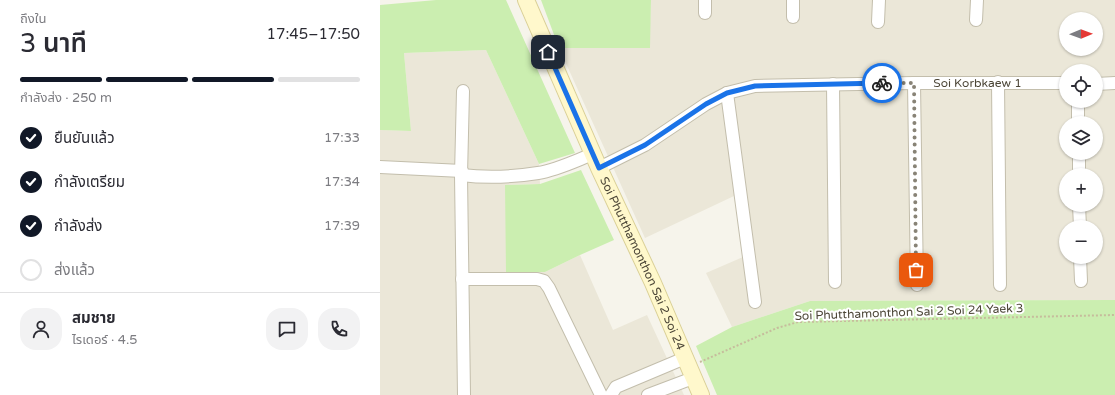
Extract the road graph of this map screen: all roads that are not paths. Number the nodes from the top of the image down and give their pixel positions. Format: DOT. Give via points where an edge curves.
graph roads {
  1 [pos="526,0"];
  2 [pos="705,0"];
  3 [pos="793,0"];
  4 [pos="879,0"];
  5 [pos="977,0"];
  6 [pos="705,14"];
  7 [pos="793,17"];
  8 [pos="976,20"];
  9 [pos="878,22"];
  10 [pos="998,82"];
  11 [pos="914,83"];
  12 [pos="1059,83"];
  13 [pos="1115,83"];
  14 [pos="833,84"];
  15 [pos="1103,84"];
  16 [pos="463,91"];
  17 [pos="727,93"];
  18 [pos="596,161"];
  19 [pos="380,168"];
  20 [pos="461,173"];
  21 [pos="1080,264"];
  22 [pos="462,279"];
  23 [pos="1081,281"];
  24 [pos="835,282"];
  25 [pos="916,285"];
  26 [pos="1000,285"];
  27 [pos="755,302"];
  28 [pos="689,368"];
  29 [pos="464,395"];
  30 [pos="601,395"];
  31 [pos="611,395"];
  32 [pos="648,395"];
  33 [pos="701,395"];
  1 -- 18 [label="street, Soi Phutthamonthon Sai 2 Soi 24"];
  2 -- 6 [label="street"];
  3 -- 7 [label="street"];
  4 -- 9 [label="street"];
  5 -- 8 [label="street"];
  10 -- 11 [label="street, Soi Korbkaew 1"];
  10 -- 12 [label="street, Soi Korbkaew 1"];
  10 -- 26 [label="street"];
  11 -- 14 [label="street, Soi Korbkaew 1"];
  11 -- 25 [label="street"];
  13 -- 15 [label="street"];
  14 -- 17 [label="street, Soi Korbkaew 1" via="755,86"];
  14 -- 24 [label="street"];
  16 -- 20 [label="street"];
  17 -- 18 [label="street, Soi Korbkaew 1" via="645,145"];
  17 -- 27 [label="street"];
  18 -- 20 [label="street, Soi Korbkaew 1" via="539,173 490,176"];
  18 -- 28 [label="street, Soi Phutthamonthon Sai 2 Soi 24"];
  19 -- 20 [label="street, Soi Korbkaew 1"];
  20 -- 22 [label="street"];
  21 -- 23 [label="street"];
  22 -- 29 [label="street"];
  22 -- 30 [label="street" via="544,281"];
  28 -- 31 [label="street" via="616,387"];
  28 -- 32 [label="street"];
  28 -- 33 [label="street, Soi Phutthamonthon Sai 2 Soi 24"];
}
